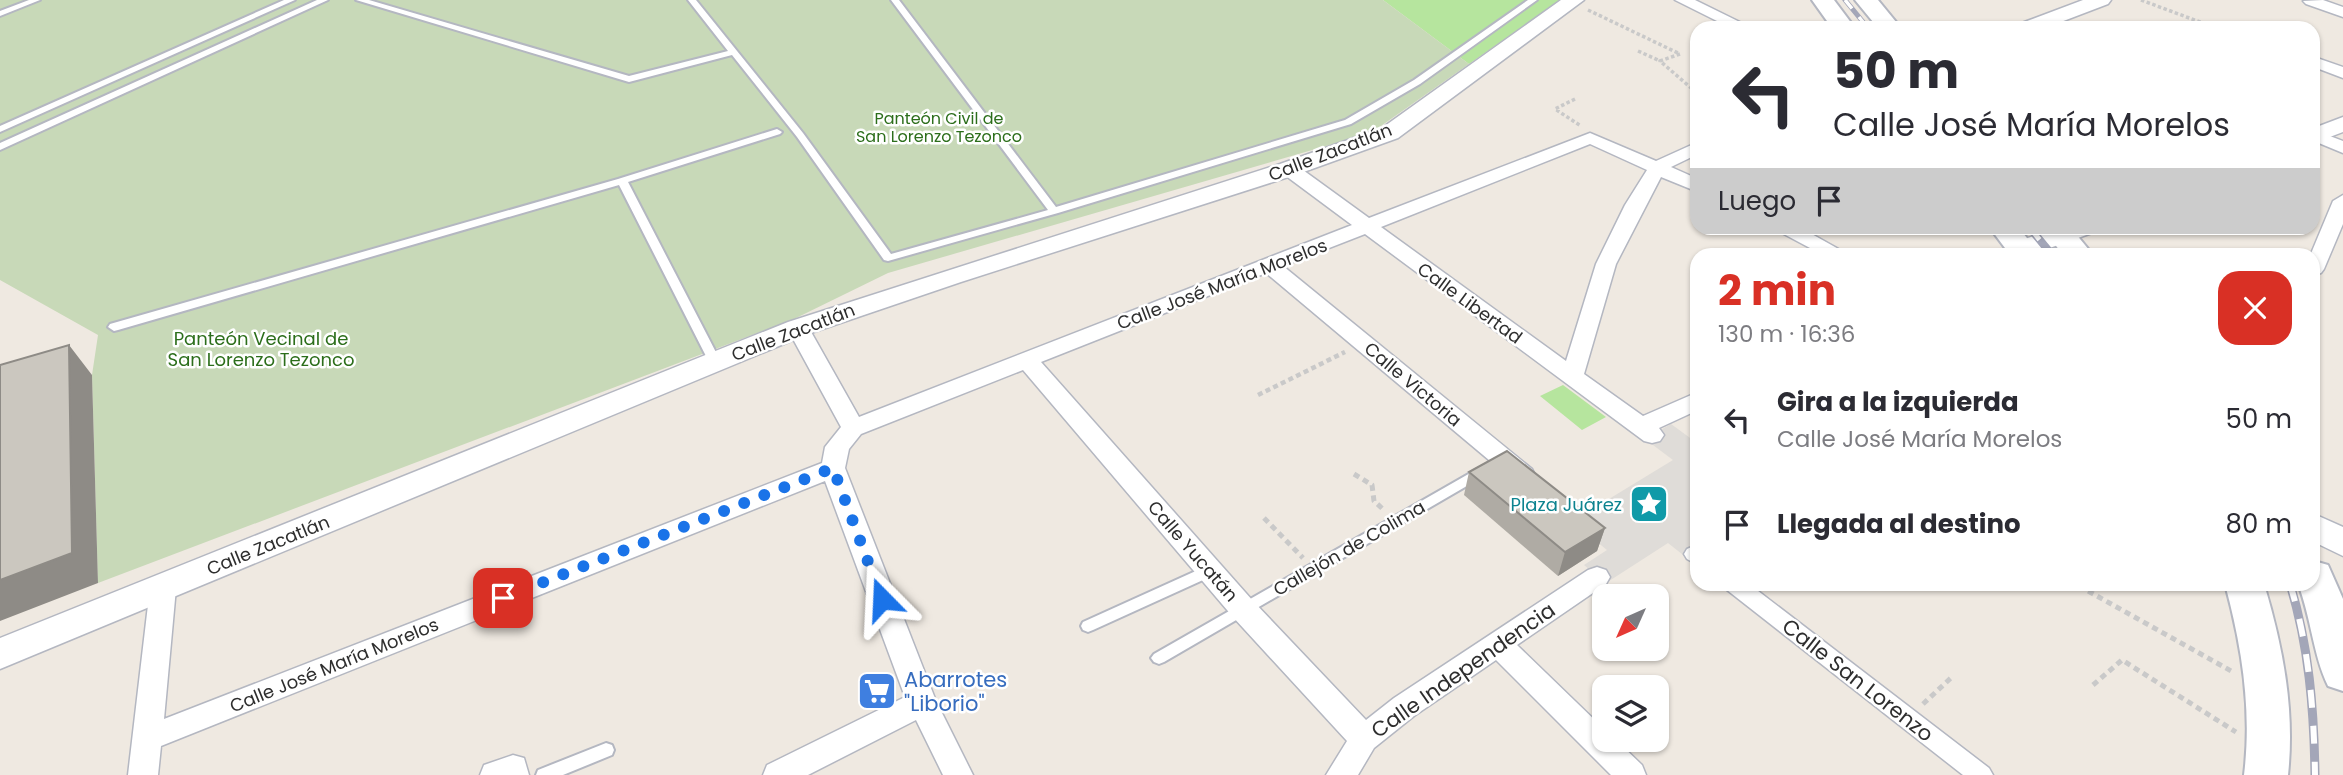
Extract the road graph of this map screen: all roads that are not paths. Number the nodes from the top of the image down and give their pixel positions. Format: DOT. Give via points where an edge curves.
graph roads {
  1 [pos="36,0"];
  2 [pos="291,0"];
  3 [pos="324,0"];
  4 [pos="359,0"];
  5 [pos="692,0"];
  6 [pos="895,0"];
  7 [pos="1533,0"];
  8 [pos="1683,0"];
  9 [pos="1823,0"];
  10 [pos="1866,0"];
  11 [pos="2101,0"];
  12 [pos="1572,1"];
  13 [pos="2311,1"];
  14 [pos="2343,12"];
  15 [pos="0,14"];
  16 [pos="1729,21"];
  17 [pos="1839,21"];
  18 [pos="1884,21"];
  19 [pos="2054,21"];
  20 [pos="734,52"];
  21 [pos="2320,64"];
  22 [pos="2343,74"];
  23 [pos="2343,124"];
  24 [pos="0,129"];
  25 [pos="778,132"];
  26 [pos="2320,134"];
  27 [pos="2320,138"];
  28 [pos="0,147"];
  29 [pos="2343,148"];
  30 [pos="1690,151"];
  31 [pos="1658,167"];
  32 [pos="1289,169"];
  33 [pos="622,181"];
  34 [pos="1690,182"];
  35 [pos="2343,201"];
  36 [pos="1054,211"];
  37 [pos="1367,228"];
  38 [pos="1800,235"];
  39 [pos="2071,237"];
  40 [pos="2015,247"];
  41 [pos="1826,248"];
  42 [pos="2320,255"];
  43 [pos="1269,265"];
  44 [pos="114,327"];
  45 [pos="798,328"];
  46 [pos="1026,359"];
  47 [pos="715,362"];
  48 [pos="1572,377"];
  49 [pos="1690,405"];
  50 [pos="853,428"];
  51 [pos="1504,459"];
  52 [pos="833,468"];
  53 [pos="1535,485"];
  54 [pos="2320,529"];
  55 [pos="2343,542"];
  56 [pos="1209,571"];
  57 [pos="1597,576"];
  58 [pos="163,588"];
  59 [pos="1743,591"];
  60 [pos="2246,591"];
  61 [pos="2320,591"];
  62 [pos="1243,609"];
  63 [pos="1088,626"];
  64 [pos="1499,645"];
  65 [pos="0,654"];
  66 [pos="1159,658"];
  67 [pos="2343,674"];
  68 [pos="922,704"];
  69 [pos="148,738"];
  70 [pos="1364,739"];
  71 [pos="606,750"];
  72 [pos="2268,764"];
  73 [pos="1346,773"];
  74 [pos="143,775"];
  75 [pos="495,775"];
  76 [pos="514,775"];
  77 [pos="544,775"];
  78 [pos="778,775"];
  79 [pos="958,775"];
  80 [pos="1631,775"];
  81 [pos="1981,775"];
  1 -- 15 [label="lane"];
  2 -- 24 [label="lane"];
  3 -- 28 [label="lane"];
  4 -- 20 [label="lane" via="629,79"];
  5 -- 20 [label="lane"];
  6 -- 36 [label="lane"];
  7 -- 36 [label="lane" via="1417,82 1348,121"];
  8 -- 16 [label="street"];
  9 -- 17 [label="main road"];
  10 -- 18 [label="main road"];
  11 -- 19 [label="street"];
  12 -- 32 [label="street, Calle Zacatlán" via="1390,133"];
  13 -- 14 [label="street"];
  20 -- 36 [label="lane" via="888,258"];
  21 -- 22 [label="street"];
  23 -- 26 [label="street"];
  25 -- 33 [label="lane"];
  27 -- 29 [label="street"];
  30 -- 31 [label="street"];
  31 -- 34 [label="street"];
  31 -- 37 [label="street, Calle José María Morelos" via="1591,138"];
  31 -- 48 [label="street" via="1606,264"];
  32 -- 37 [label="street, Calle Libertad"];
  32 -- 45 [label="street, Calle Zacatlán"];
  33 -- 44 [label="lane"];
  33 -- 47 [label="lane"];
  35 -- 42 [label="street"];
  37 -- 43 [label="street, Calle José María Morelos"];
  37 -- 48 [label="street, Calle Libertad"];
  38 -- 41 [label="street"];
  39 -- 40 [label="street"];
  43 -- 46 [label="street, Calle José María Morelos"];
  43 -- 51 [label="street, Calle Victoria"];
  45 -- 47 [label="street, Calle Zacatlán"];
  45 -- 50 [label="street"];
  46 -- 50 [label="street, Calle José María Morelos"];
  46 -- 56 [label="street, Calle Yucatán"];
  47 -- 58 [label="street, Calle Zacatlán"];
  48 -- 49 [label="street, Calle Libertad" via="1646,431"];
  50 -- 52 [label="street" via="837,447"];
  51 -- 53 [label="street, Calle Victoria"];
  51 -- 62 [label="lane, Callejón de Colima"];
  52 -- 68 [label="street"];
  52 -- 69 [label="street, Calle José María Morelos"];
  54 -- 55 [label="street"];
  56 -- 62 [label="street, Calle Yucatán"];
  56 -- 63 [label="lane"];
  57 -- 64 [label="street, Calle Independencia"];
  58 -- 65 [label="street, Calle Zacatlán"];
  58 -- 69 [label="street"];
  59 -- 81 [label="street, Calle San Lorenzo"];
  60 -- 72 [label="main road" via="2268,691"];
  61 -- 67 [label="main road"];
  62 -- 66 [label="lane, Callejón de Colima"];
  62 -- 70 [label="street, Calle Yucatán"];
  64 -- 70 [label="street, Calle Independencia"];
  64 -- 80 [label="street"];
  68 -- 78 [label="street"];
  68 -- 79 [label="street"];
  69 -- 74 [label="street"];
  70 -- 73 [label="street, Calle Independencia"];
  71 -- 77 [label="lane"];
  75 -- 76 [label="street" via="513,768"];
}
